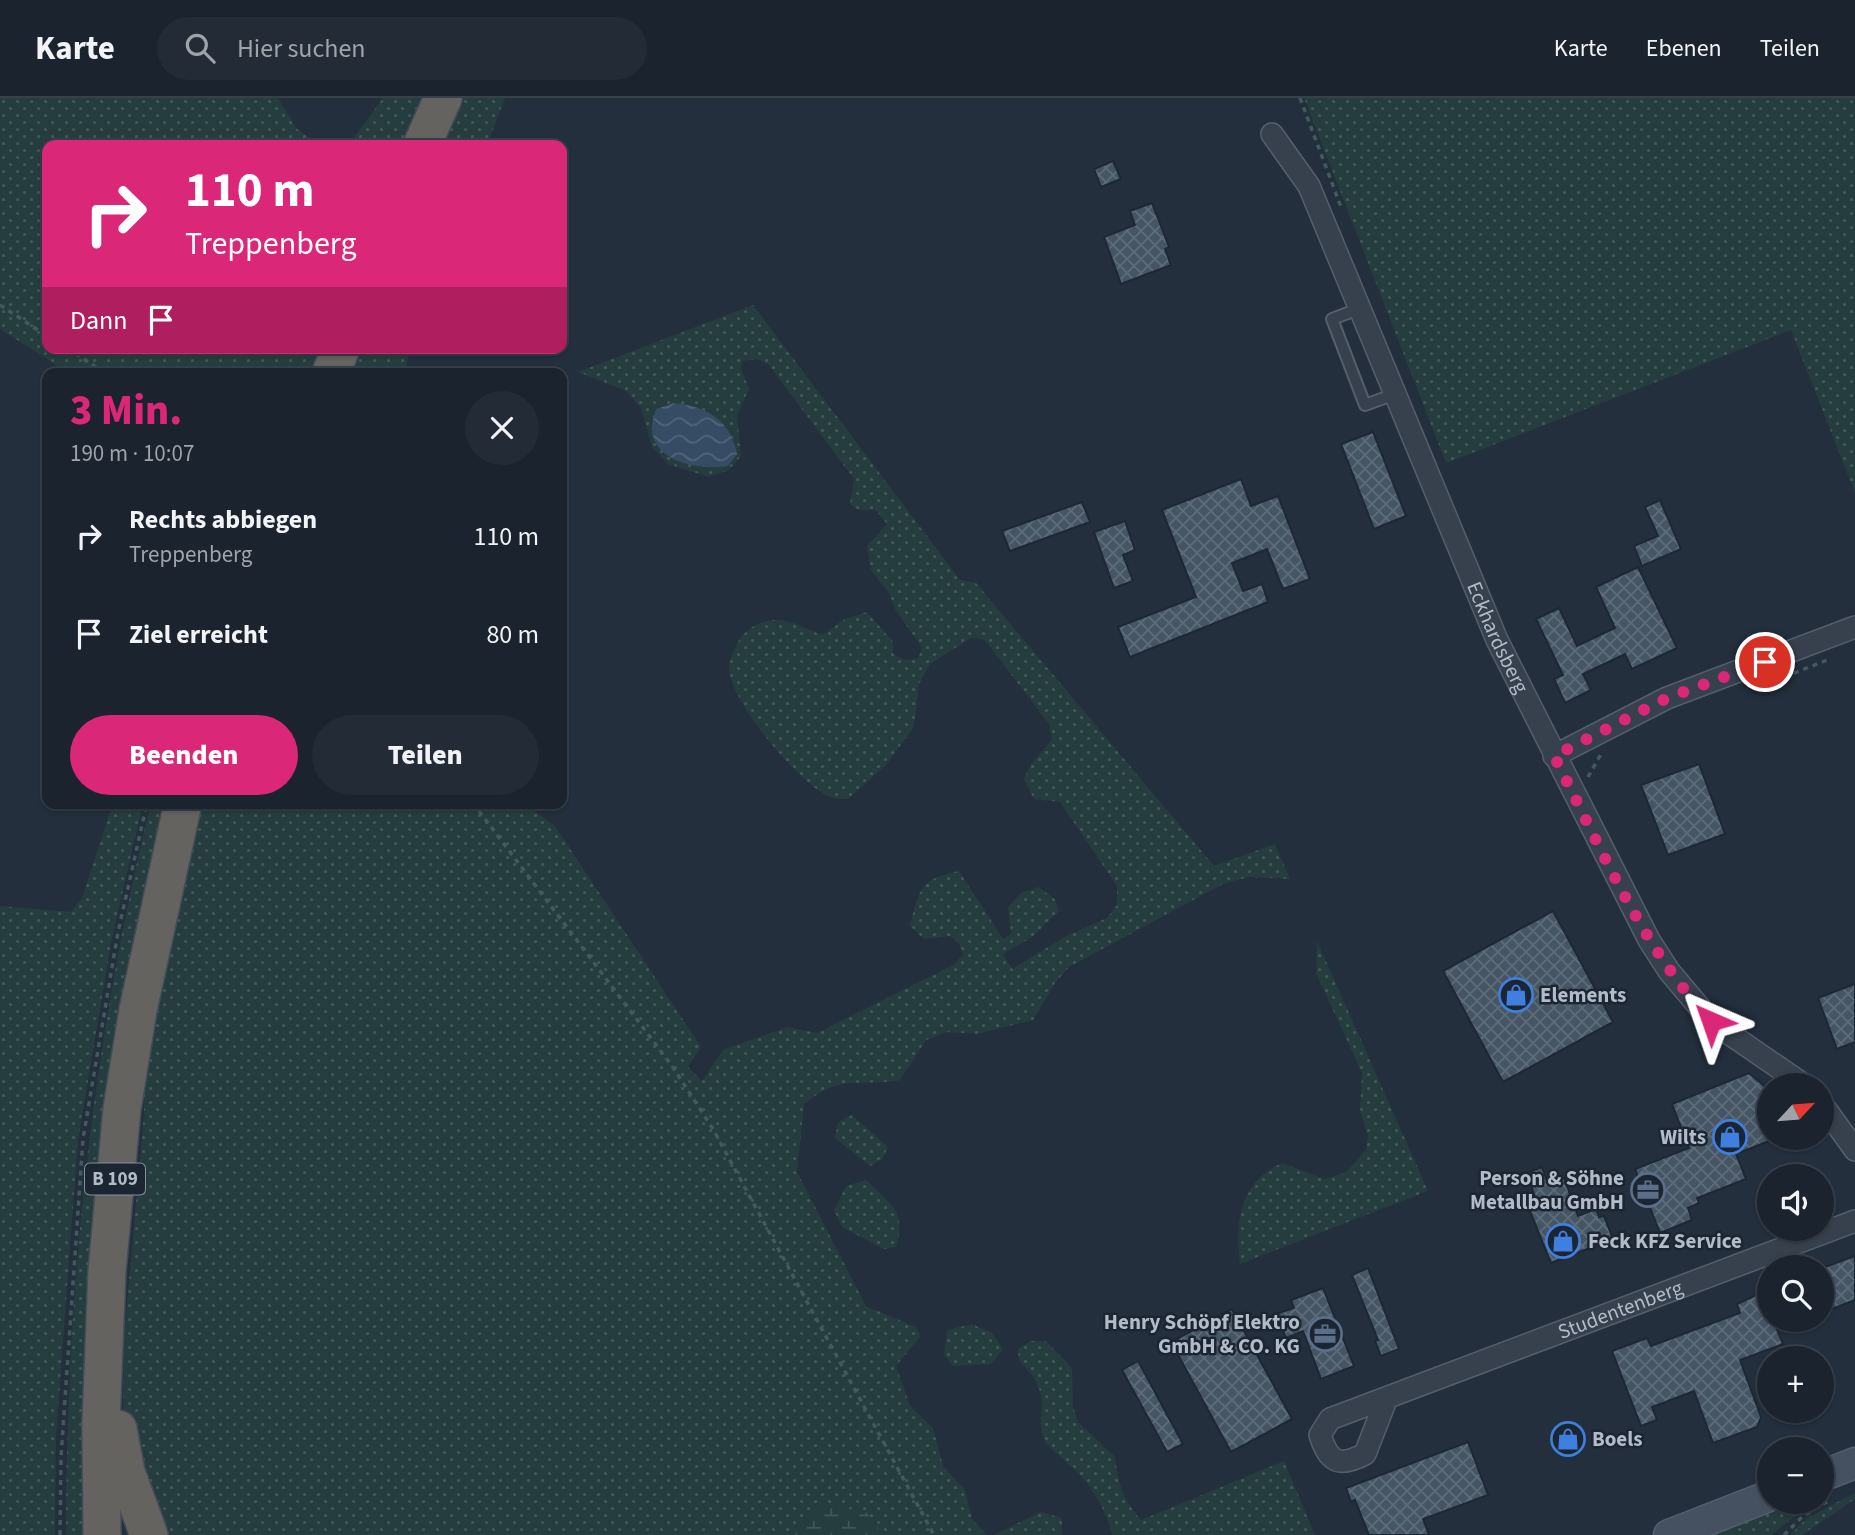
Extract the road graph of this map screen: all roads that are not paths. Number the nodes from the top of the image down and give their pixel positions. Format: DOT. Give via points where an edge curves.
graph roads {
  1 [pos="443,98"];
  2 [pos="1272,134"];
  3 [pos="424,140"];
  4 [pos="1361,308"];
  5 [pos="1395,394"];
  6 [pos="1855,627"];
  7 [pos="1562,752"];
  8 [pos="182,809"];
  9 [pos="1787,1073"];
  10 [pos="1834,1121"];
  11 [pos="1855,1150"];
  12 [pos="1855,1221"];
  13 [pos="105,1312"];
  14 [pos="1386,1400"];
  15 [pos="1855,1463"];
  16 [pos="1834,1481"];
  17 [pos="1757,1501"];
  18 [pos="102,1535"];
  19 [pos="149,1535"];
  20 [pos="1669,1535"];
  1 -- 3 [label="highway"];
  2 -- 4 [label="street, Eckhardsberg" via="1309,186"];
  4 -- 5 [label="street, Eckhardsberg"];
  4 -- 5 [label="lane" via="1332,319 1365,405"];
  5 -- 7 [label="street, Eckhardsberg" via="1496,640"];
  6 -- 7 [label="street" via="1667,698"];
  7 -- 9 [label="street, Eckhardsberg" via="1649,940 1669,971 1711,1021"];
  8 -- 13 [label="highway, B 109" via="138,1010 122,1109"];
  10 -- 11 [label="street"];
  12 -- 14 [label="street, Studentenberg"];
  13 -- 18 [label="highway, B 109"];
  13 -- 19 [label="highway" via="126,1472"];
  15 -- 16 [label="main road"];
  17 -- 20 [label="main road"];
}
